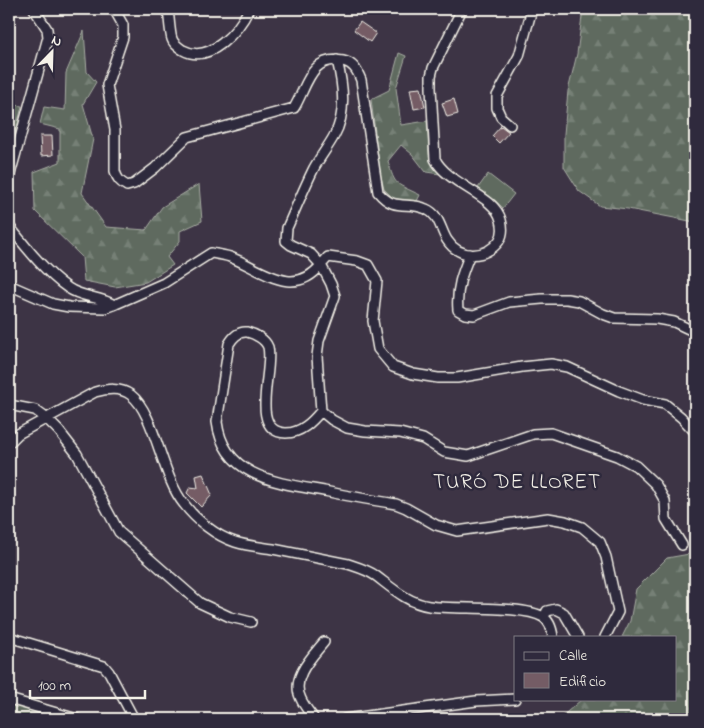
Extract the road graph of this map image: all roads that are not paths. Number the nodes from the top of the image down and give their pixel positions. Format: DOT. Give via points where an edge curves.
graph roads {
  1 [pos="34,9"];
  2 [pos="114,9"];
  3 [pos="168,9"];
  4 [pos="249,9"];
  5 [pos="462,9"];
  6 [pos="532,9"];
  7 [pos="337,60"];
  8 [pos="510,125"];
  9 [pos="9,178"];
  10 [pos="9,226"];
  11 [pos="470,254"];
  12 [pos="321,265"];
  13 [pos="9,285"];
  14 [pos="114,305"];
  15 [pos="695,332"];
  16 [pos="9,405"];
  17 [pos="321,411"];
  18 [pos="46,418"];
  19 [pos="695,432"];
  20 [pos="9,443"];
  21 [pos="682,545"];
  22 [pos="544,617"];
  23 [pos="252,622"];
  24 [pos="552,636"];
  25 [pos="577,636"];
  26 [pos="606,636"];
  27 [pos="9,637"];
  28 [pos="324,642"];
  29 [pos="9,699"];
  30 [pos="514,699"];
  31 [pos="77,719"];
  32 [pos="134,719"];
  33 [pos="314,719"];
  34 [pos="345,719"];
  1 -- 9 [label="street" via="47,29 48,37"];
  2 -- 7 [label="street" via="123,25 123,37 107,85 115,130 116,178 127,186 142,179 187,138 294,108 316,66"];
  3 -- 4 [label="street" via="171,38 176,46 187,52 200,53 224,42"];
  5 -- 11 [label="street" via="430,76 435,158 439,167 493,206 501,218 502,237 494,248 485,254"];
  6 -- 8 [label="street" via="519,56 497,96 501,117"];
  7 -- 11 [label="street" via="349,63 357,70 378,192 390,203 427,209 437,218 453,247"];
  7 -- 12 [label="street" via="342,108 340,123 314,168 286,234 286,241 311,254"];
  10 -- 14 [label="street" via="50,273 68,288"];
  11 -- 15 [label="street" via="456,298 458,310 465,314 474,315 509,302 567,299 580,301 614,318 657,319 674,322"];
  12 -- 14 [label="street" via="314,275 284,280 271,278 230,257 211,253 164,283"];
  12 -- 17 [label="street" via="335,296 317,356"];
  12 -- 19 [label="street" via="328,257 368,265 377,281 373,321 378,349 393,367 412,374 457,378 551,364 567,367 619,391 665,404"];
  13 -- 14 [label="street" via="69,308"];
  16 -- 18 [label="street" via="35,410"];
  17 -- 21 [label="street" via="347,428 400,433 423,439 444,452 468,456 533,434 551,433 617,456 636,466 656,485 665,501 666,519"];
  17 -- 26 [label="street" via="297,431 285,433 274,429 264,408 268,346 253,334 243,332 233,337 229,344 217,422 223,446 238,464 255,475 278,483 396,504 436,525 457,531 548,518 582,527 600,542 618,612"];
  18 -- 20 [label="street"];
  18 -- 22 [label="street" via="95,392 119,390 130,395 141,407 183,504 214,532 235,542 365,570 398,593 427,606 518,611"];
  18 -- 23 [label="street" via="77,454 119,532 200,603 230,617"];
  22 -- 24 [label="street"];
  22 -- 25 [label="street" via="547,611 556,608 564,613"];
  27 -- 32 [label="street" via="104,666"];
  28 -- 33 [label="street" via="300,676 297,686 300,698"];
  29 -- 31 [label="street"];
  30 -- 34 [label="street" via="476,701"];
}
